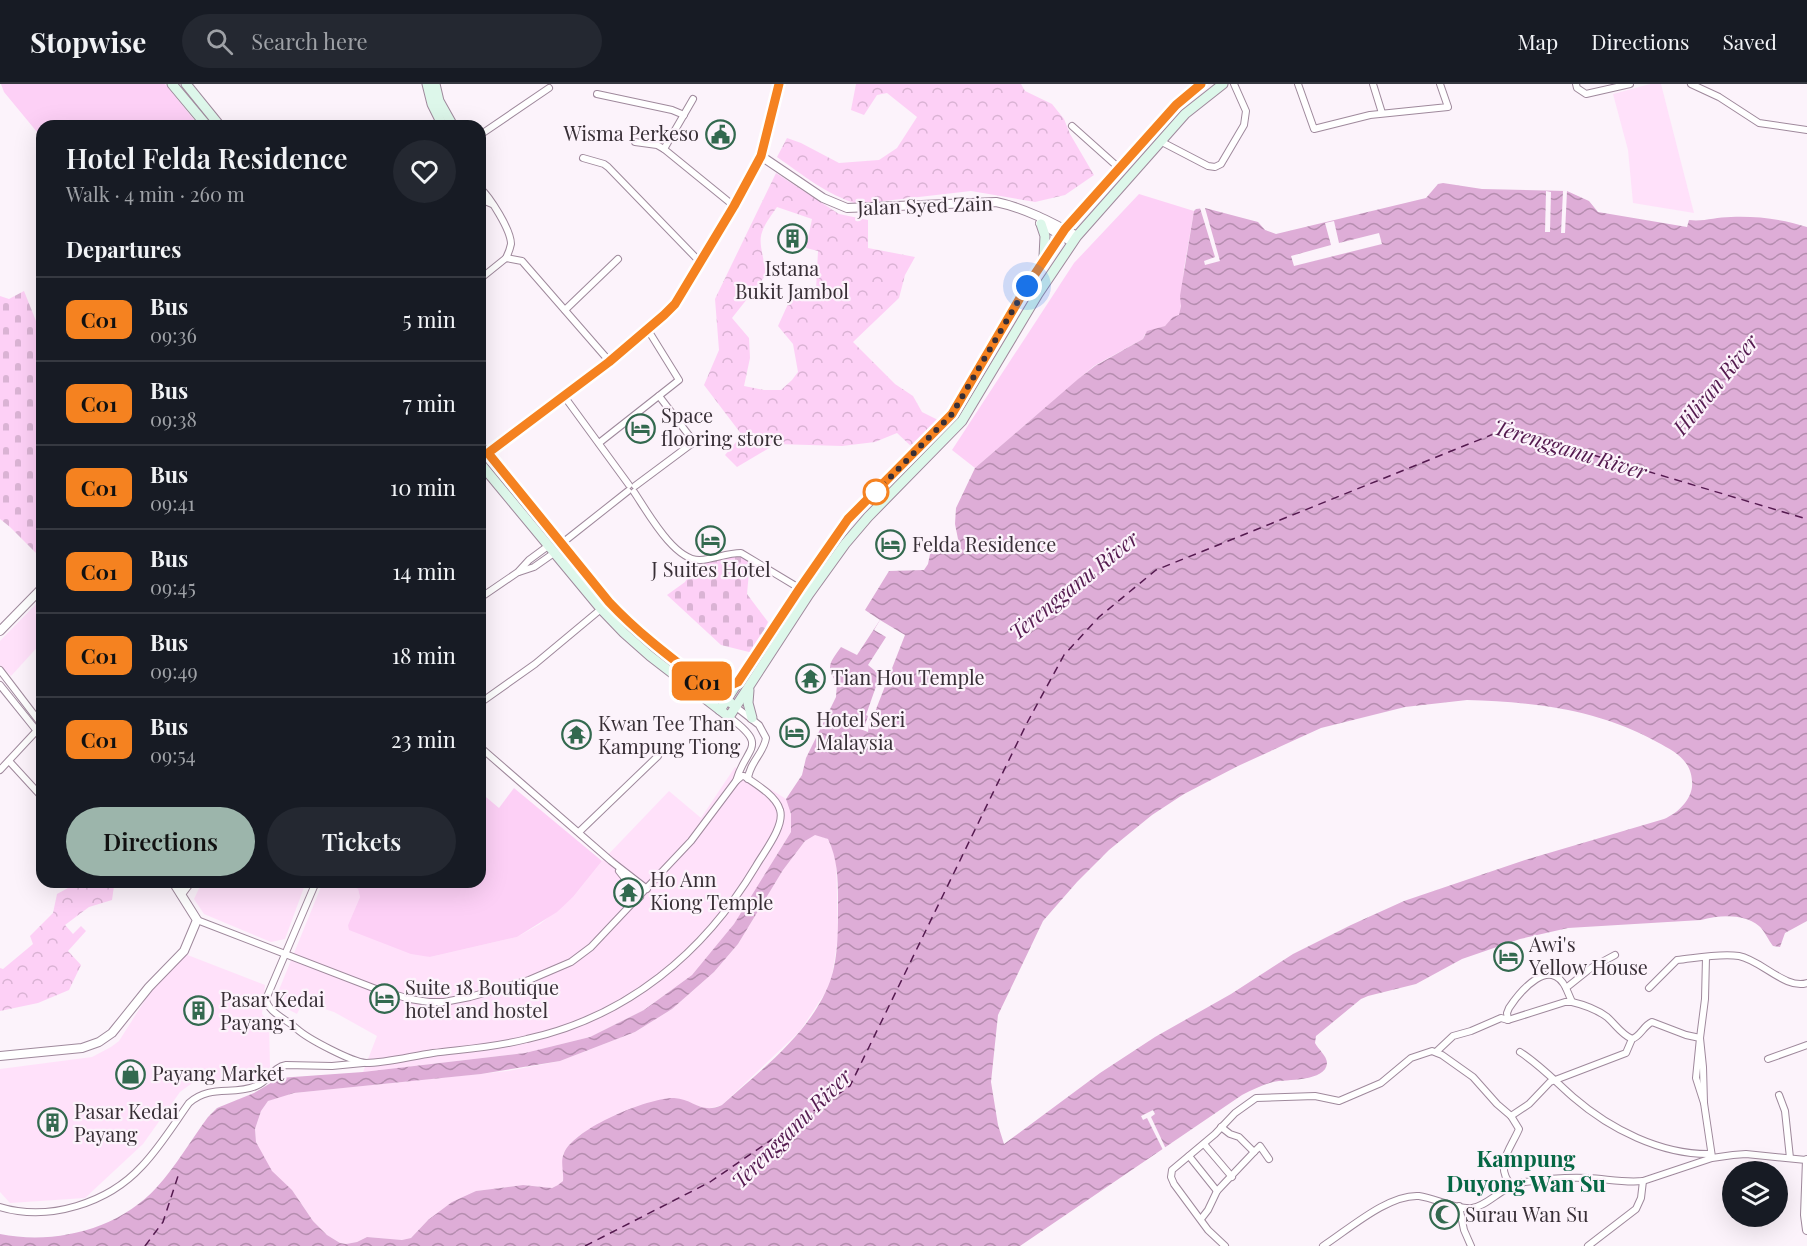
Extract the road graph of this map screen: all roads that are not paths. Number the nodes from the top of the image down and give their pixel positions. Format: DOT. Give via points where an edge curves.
graph roads {
  1 [pos="172,84"];
  2 [pos="186,84"];
  3 [pos="427,84"];
  4 [pos="435,84"];
  5 [pos="779,84"];
  6 [pos="1202,84"];
  7 [pos="1223,84"];
  8 [pos="1234,84"];
  9 [pos="1298,84"];
  10 [pos="1373,84"];
  11 [pos="1440,84"];
  12 [pos="1576,84"];
  13 [pos="1630,84"];
  14 [pos="1691,84"];
  15 [pos="549,88"];
  16 [pos="1189,88"];
  17 [pos="597,94"];
  18 [pos="693,99"];
  19 [pos="1382,113"];
  20 [pos="684,115"];
  21 [pos="202,120"];
  22 [pos="215,120"];
  23 [pos="440,120"];
  24 [pos="450,120"];
  25 [pos="1072,126"];
  26 [pos="1807,130"];
  27 [pos="486,131"];
  28 [pos="1160,141"];
  29 [pos="635,142"];
  30 [pos="664,149"];
  31 [pos="761,156"];
  32 [pos="584,158"];
  33 [pos="1119,168"];
  34 [pos="486,195"];
  35 [pos="486,201"];
  36 [pos="493,204"];
  37 [pos="734,206"];
  38 [pos="1030,214"];
  39 [pos="1041,224"];
  40 [pos="1062,232"];
  41 [pos="1074,239"];
  42 [pos="506,258"];
  43 [pos="618,259"];
  44 [pos="1043,259"];
  45 [pos="700,262"];
  46 [pos="486,274"];
  47 [pos="565,310"];
  48 [pos="648,330"];
  49 [pos="609,362"];
  50 [pos="564,396"];
  51 [pos="658,396"];
  52 [pos="599,443"];
  53 [pos="486,452"];
  54 [pos="486,460"];
  55 [pos="486,460"];
  56 [pos="631,489"];
  57 [pos="561,544"];
  58 [pos="551,549"];
  59 [pos="800,588"];
  60 [pos="36,594"];
  61 [pos="486,594"];
  62 [pos="809,594"];
  63 [pos="601,609"];
  64 [pos="0,631"];
  65 [pos="0,670"];
  66 [pos="738,682"];
  67 [pos="0,685"];
  68 [pos="750,685"];
  69 [pos="709,687"];
  70 [pos="486,699"];
  71 [pos="727,700"];
  72 [pos="736,706"];
  73 [pos="720,710"];
  74 [pos="36,716"];
  75 [pos="729,717"];
  76 [pos="752,718"];
  77 [pos="36,729"];
  78 [pos="36,733"];
  79 [pos="486,752"];
  80 [pos="658,756"];
  81 [pos="9,760"];
  82 [pos="0,770"];
  83 [pos="748,779"];
  84 [pos="736,781"];
  85 [pos="36,789"];
  86 [pos="579,832"];
  87 [pos="611,861"];
  88 [pos="178,888"];
  89 [pos="186,888"];
  90 [pos="313,888"];
  91 [pos="647,890"];
  92 [pos="181,894"];
  93 [pos="640,897"];
  94 [pos="197,920"];
  95 [pos="285,955"];
  96 [pos="1615,955"];
  97 [pos="1706,957"];
  98 [pos="1807,983"];
  99 [pos="1566,988"];
  100 [pos="1649,988"];
  101 [pos="1572,1002"];
  102 [pos="1508,1020"];
  103 [pos="1700,1038"];
  104 [pos="1632,1039"];
  105 [pos="1807,1045"];
  106 [pos="1436,1052"];
  107 [pos="1520,1052"];
  108 [pos="0,1056"];
  109 [pos="1768,1059"];
  110 [pos="364,1063"];
  111 [pos="1555,1079"];
  112 [pos="1779,1095"];
  113 [pos="1511,1116"];
  114 [pos="1221,1127"];
  115 [pos="1204,1143"];
  116 [pos="1254,1152"];
  117 [pos="1190,1156"];
  118 [pos="1712,1156"];
  119 [pos="1790,1158"];
  120 [pos="1269,1159"];
  121 [pos="1807,1160"];
  122 [pos="1232,1177"];
  123 [pos="1643,1181"];
  124 [pos="1511,1185"];
  125 [pos="1217,1191"];
  126 [pos="1459,1206"];
  127 [pos="0,1208"];
  128 [pos="1201,1219"];
  129 [pos="1807,1230"];
  130 [pos="1225,1246"];
  131 [pos="1323,1246"];
  132 [pos="1471,1246"];
  133 [pos="1588,1246"];
  1 -- 21 [label="main road"];
  2 -- 22 [label="main road"];
  3 -- 23 [label="main road"];
  4 -- 24 [label="main road"];
  5 -- 31 [label="street"];
  6 -- 16 [label="main road"];
  7 -- 28 [label="main road"];
  8 -- 28 [label="street" via="1245,111 1244,125 1221,164 1208,166"];
  9 -- 19 [label="street" via="1314,129"];
  10 -- 19 [label="street"];
  11 -- 19 [label="street" via="1448,107"];
  12 -- 13 [label="street" via="1582,92 1590,94"];
  14 -- 26 [label="street" via="1759,123"];
  15 -- 27 [label="street"];
  16 -- 33 [label="main road"];
  17 -- 20 [label="street"];
  18 -- 20 [label="street"];
  20 -- 30 [label="street"];
  25 -- 33 [label="street"];
  28 -- 41 [label="main road"];
  29 -- 30 [label="street"];
  30 -- 37 [label="street"];
  31 -- 37 [label="street"];
  31 -- 38 [label="street, Jalan Syed Zain" via="823,198 847,208 996,202"];
  32 -- 45 [label="street" via="608,167"];
  33 -- 40 [label="main road"];
  34 -- 36 [label="street"];
  35 -- 36 [label="street"];
  36 -- 42 [label="street" via="510,236"];
  37 -- 45 [label="street"];
  38 -- 39 [label="street"];
  38 -- 40 [label="street, Jalan Syed Zain" via="1044,218"];
  39 -- 40 [label="street"];
  39 -- 44 [label="main road" via="1045,236"];
  40 -- 41 [label="street"];
  40 -- 44 [label="main road"];
  41 -- 62 [label="main road" via="962,421 858,528"];
  42 -- 46 [label="street"];
  42 -- 47 [label="street" via="522,261"];
  43 -- 47 [label="street"];
  44 -- 59 [label="main road" via="952,414 848,519"];
  45 -- 48 [label="street" via="675,304"];
  47 -- 49 [label="street"];
  48 -- 49 [label="street"];
  48 -- 51 [label="street" via="680,380"];
  49 -- 50 [label="street"];
  50 -- 52 [label="street"];
  50 -- 53 [label="street"];
  51 -- 52 [label="street"];
  51 -- 56 [label="street" via="693,442"];
  52 -- 56 [label="street"];
  54 -- 57 [label="main road"];
  55 -- 58 [label="main road"];
  56 -- 57 [label="street"];
  56 -- 59 [label="street" via="671,544 685,556 700,560 741,553"];
  57 -- 69 [label="main road" via="631,626"];
  58 -- 61 [label="street" via="534,567 518,572"];
  58 -- 63 [label="main road"];
  59 -- 62 [label="street"];
  59 -- 66 [label="main road"];
  60 -- 64 [label="street"];
  62 -- 68 [label="main road"];
  63 -- 70 [label="street"];
  63 -- 73 [label="main road" via="650,656"];
  65 -- 74 [label="street"];
  66 -- 69 [label="main road" via="727,687"];
  66 -- 71 [label="main road"];
  67 -- 77 [label="street"];
  68 -- 72 [label="main road"];
  68 -- 76 [label="main road" via="748,703"];
  69 -- 71 [label="main road"];
  71 -- 72 [label="main road"];
  71 -- 73 [label="main road"];
  72 -- 75 [label="main road"];
  72 -- 76 [label="street"];
  73 -- 75 [label="main road"];
  75 -- 84 [label="street" via="753,740"];
  76 -- 83 [label="street" via="766,738"];
  78 -- 81 [label="street"];
  79 -- 86 [label="street"];
  80 -- 86 [label="street"];
  81 -- 82 [label="street"];
  81 -- 85 [label="street"];
  83 -- 84 [label="street" via="742,776"];
  83 -- 110 [label="street" via="778,805 781,824 724,911 669,970 611,1010 550,1033 485,1047"];
  84 -- 91 [label="street" via="691,841"];
  86 -- 87 [label="street"];
  87 -- 91 [label="street"];
  87 -- 93 [label="street"];
  88 -- 92 [label="street"];
  89 -- 92 [label="street"];
  90 -- 95 [label="street"];
  91 -- 93 [label="street"];
  92 -- 94 [label="street"];
  93 -- 95 [label="street" via="571,962 529,980 444,1002 410,999 376,989"];
  94 -- 95 [label="street"];
  94 -- 108 [label="street" via="184,951 112,1034 82,1048"];
  95 -- 110 [label="street" via="267,1005 311,1041"];
  96 -- 99 [label="street"];
  97 -- 98 [label="street" via="1740,957 1791,984"];
  97 -- 100 [label="street" via="1677,960"];
  97 -- 103 [label="street"];
  99 -- 101 [label="street"];
  99 -- 102 [label="street" via="1559,977 1549,974 1532,982 1509,1008"];
  101 -- 102 [label="street"];
  101 -- 104 [label="street" via="1597,1010"];
  102 -- 106 [label="street" via="1501,1018 1453,1036"];
  103 -- 104 [label="street" via="1652,1022"];
  103 -- 118 [label="street"];
  104 -- 111 [label="street" via="1623,1054"];
  105 -- 109 [label="street"];
  106 -- 113 [label="street" via="1473,1077"];
  106 -- 114 [label="street" via="1411,1058 1381,1083 1339,1101 1315,1096 1256,1098"];
  107 -- 111 [label="street"];
  110 -- 127 [label="street" via="280,1066 257,1086 198,1095 142,1166 114,1189 68,1210 19,1213"];
  111 -- 113 [label="street"];
  111 -- 118 [label="street" via="1590,1110 1629,1134 1690,1154"];
  112 -- 119 [label="street" via="1785,1111"];
  113 -- 124 [label="street" via="1519,1130 1505,1157 1504,1175"];
  114 -- 115 [label="street"];
  114 -- 116 [label="street"];
  115 -- 117 [label="street"];
  115 -- 122 [label="street"];
  116 -- 120 [label="street" via="1260,1146"];
  116 -- 122 [label="street"];
  117 -- 125 [label="street"];
  117 -- 128 [label="street" via="1172,1170 1170,1177"];
  118 -- 119 [label="street"];
  118 -- 123 [label="street"];
  119 -- 121 [label="street"];
  121 -- 129 [label="street"];
  122 -- 125 [label="street"];
  123 -- 124 [label="street" via="1586,1178"];
  123 -- 133 [label="street" via="1636,1209"];
  124 -- 126 [label="street" via="1478,1207"];
  125 -- 128 [label="street"];
  126 -- 131 [label="street" via="1417,1196 1402,1198"];
  126 -- 132 [label="street"];
  128 -- 130 [label="street"];
}
